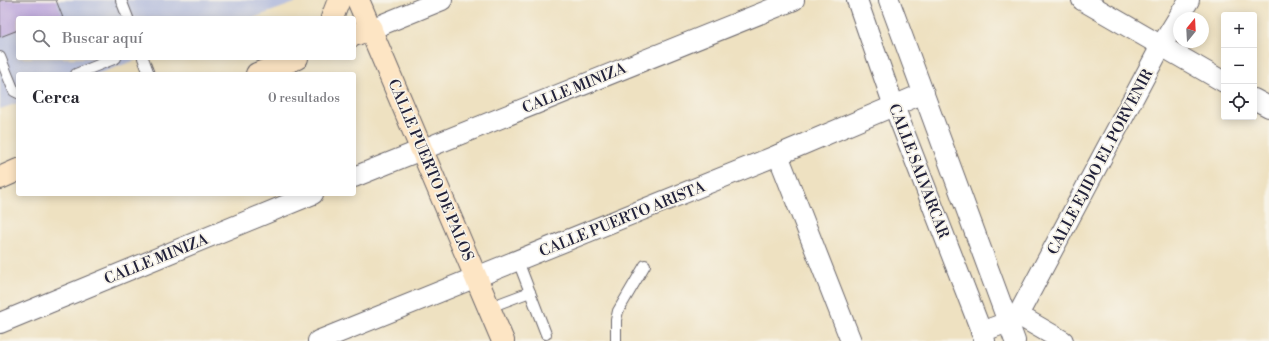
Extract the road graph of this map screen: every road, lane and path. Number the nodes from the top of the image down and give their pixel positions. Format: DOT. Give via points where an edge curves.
graph roads {
  1 [pos="121,0"];
  2 [pos="339,0"];
  3 [pos="358,0"];
  4 [pos="442,0"];
  5 [pos="794,0"];
  6 [pos="857,0"];
  7 [pos="889,0"];
  8 [pos="1082,0"];
  9 [pos="1189,0"];
  10 [pos="127,16"];
  11 [pos="333,16"];
  12 [pos="363,32"];
  13 [pos="1162,46"];
  14 [pos="0,57"];
  15 [pos="111,60"];
  16 [pos="144,60"];
  17 [pos="292,60"];
  18 [pos="81,72"];
  19 [pos="148,72"];
  20 [pos="262,72"];
  21 [pos="1221,80"];
  22 [pos="16,92"];
  23 [pos="924,93"];
  24 [pos="1257,101"];
  25 [pos="894,106"];
  26 [pos="1269,107"];
  27 [pos="421,149"];
  28 [pos="778,155"];
  29 [pos="16,171"];
  30 [pos="356,176"];
  31 [pos="0,178"];
  32 [pos="308,196"];
  33 [pos="518,261"];
  34 [pos="645,265"];
  35 [pos="478,278"];
  36 [pos="530,292"];
  37 [pos="490,307"];
  38 [pos="1013,318"];
  39 [pos="0,323"];
  40 [pos="354,334"];
  41 [pos="546,334"];
  42 [pos="983,336"];
  43 [pos="318,341"];
  44 [pos="503,341"];
  45 [pos="616,341"];
  46 [pos="851,341"];
  47 [pos="1015,341"];
  48 [pos="1063,341"];
  1 -- 10 [label="lane"];
  2 -- 11 [label="street"];
  3 -- 12 [label="street, CALLE PUERTO DE PALOS"];
  4 -- 12 [label="street"];
  5 -- 27 [label="street, CALLE MINIZA"];
  6 -- 25 [label="street, CALLE SALVARCAR"];
  7 -- 23 [label="street, CALLE SALVARCAR"];
  8 -- 13 [label="street"];
  9 -- 13 [label="street, CALLE EJIDO EL PORVENIR"];
  12 -- 27 [label="street, CALLE PUERTO DE PALOS"];
  13 -- 21 [label="street"];
  13 -- 38 [label="street, CALLE EJIDO EL PORVENIR"];
  14 -- 22 [label="lane"];
  15 -- 18 [label="lane"];
  16 -- 19 [label="lane"];
  17 -- 20 [label="street"];
  23 -- 25 [label="street, CALLE PUERTO ARISTA"];
  23 -- 38 [label="street, CALLE SALVARCAR"];
  24 -- 26 [label="street"];
  25 -- 28 [label="street, CALLE PUERTO ARISTA"];
  25 -- 42 [label="street, CALLE SALVARCAR"];
  27 -- 30 [label="street, CALLE MINIZA"];
  27 -- 35 [label="street, CALLE PUERTO DE PALOS"];
  28 -- 33 [label="street, CALLE PUERTO ARISTA"];
  28 -- 46 [label="street"];
  29 -- 31 [label="street"];
  32 -- 39 [label="street, CALLE MINIZA"];
  33 -- 35 [label="street, CALLE PUERTO ARISTA"];
  33 -- 36 [label="lane"];
  34 -- 45 [label="lane" via="618,311"];
  35 -- 37 [label="street, CALLE PUERTO DE PALOS"];
  35 -- 40 [label="street, CALLE PUERTO ARISTA"];
  36 -- 37 [label="lane"];
  36 -- 41 [label="lane"];
  37 -- 44 [label="street, CALLE PUERTO DE PALOS"];
  38 -- 42 [label="street"];
  38 -- 47 [label="street, CALLE SALVARCAR"];
  38 -- 48 [label="street"];
  40 -- 43 [label="street, CALLE PUERTO ARISTA"];
}
